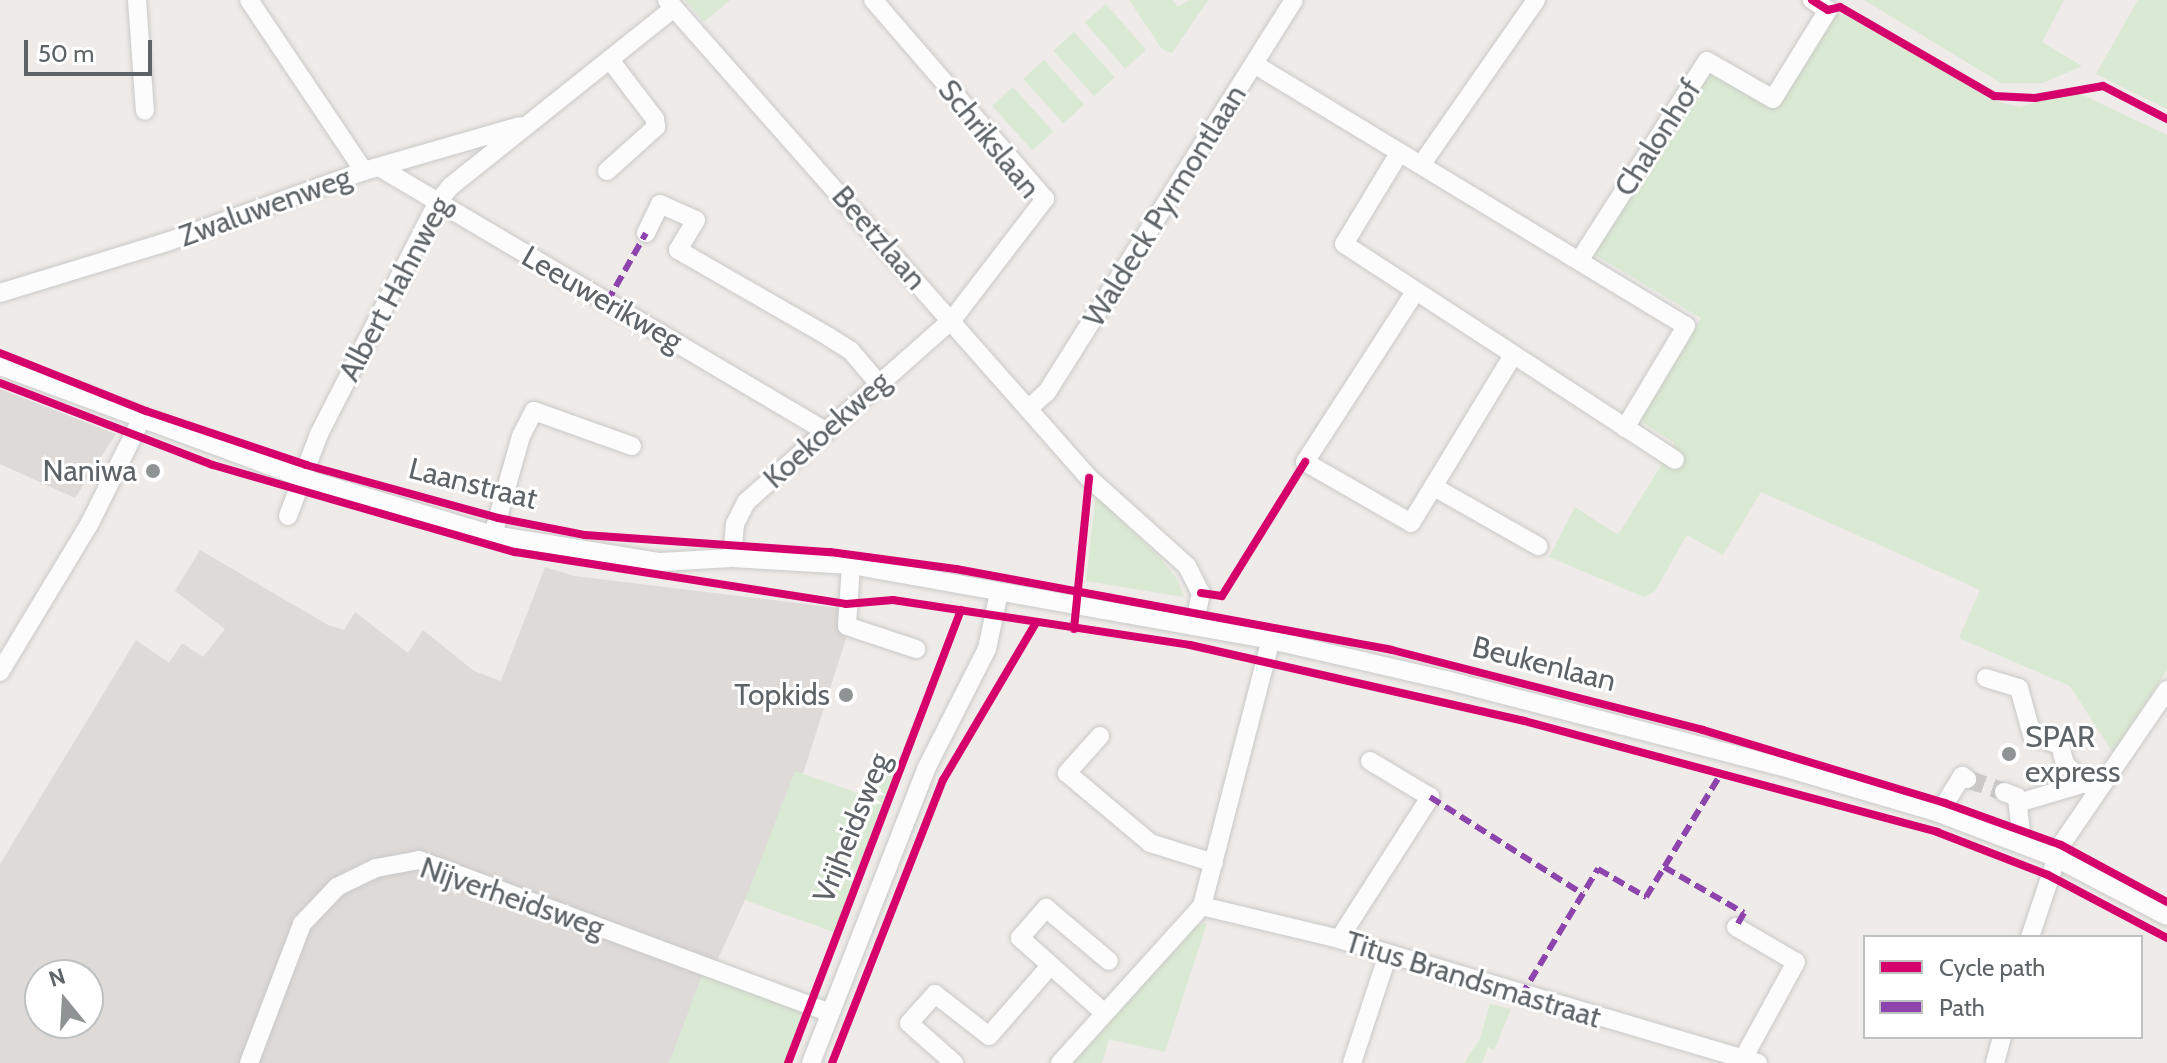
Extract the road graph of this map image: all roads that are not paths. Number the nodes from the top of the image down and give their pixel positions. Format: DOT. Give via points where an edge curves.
graph roads {
  1 [pos="137,0"];
  2 [pos="249,0"];
  3 [pos="873,0"];
  4 [pos="1294,0"];
  5 [pos="1536,0"];
  6 [pos="1812,0"];
  7 [pos="670,4"];
  8 [pos="610,60"];
  9 [pos="1254,64"];
  10 [pos="145,111"];
  11 [pos="530,123"];
  12 [pos="1398,155"];
  13 [pos="1421,165"];
  14 [pos="372,169"];
  15 [pos="607,171"];
  16 [pos="437,203"];
  17 [pos="646,233"];
  18 [pos="1579,261"];
  19 [pos="1415,292"];
  20 [pos="0,293"];
  21 [pos="952,320"];
  22 [pos="1512,357"];
  23 [pos="0,366"];
  24 [pos="879,384"];
  25 [pos="1029,408"];
  26 [pos="141,420"];
  27 [pos="1625,428"];
  28 [pos="825,431"];
  29 [pos="632,446"];
  30 [pos="1675,460"];
  31 [pos="303,478"];
  32 [pos="1434,487"];
  33 [pos="288,516"];
  34 [pos="493,535"];
  35 [pos="1538,546"];
  36 [pos="732,558"];
  37 [pos="851,565"];
  38 [pos="999,592"];
  39 [pos="1194,626"];
  40 [pos="1271,640"];
  41 [pos="916,649"];
  42 [pos="0,672"];
  43 [pos="1986,678"];
  44 [pos="2167,690"];
  45 [pos="1100,736"];
  46 [pos="1370,761"];
  47 [pos="1967,779"];
  48 [pos="2092,785"];
  49 [pos="1939,813"];
  50 [pos="2022,843"];
  51 [pos="2054,857"];
  52 [pos="1214,863"];
  53 [pos="1202,906"];
  54 [pos="2167,916"];
  55 [pos="1736,927"];
  56 [pos="2031,935"];
  57 [pos="1339,939"];
  58 [pos="1387,957"];
  59 [pos="1109,961"];
  60 [pos="1049,967"];
  61 [pos="1102,1011"];
  62 [pos="830,1013"];
  63 [pos="2001,1039"];
  64 [pos="1715,1058"];
  65 [pos="1750,1061"];
  66 [pos="249,1063"];
  67 [pos="811,1063"];
  68 [pos="954,1063"];
  69 [pos="1060,1063"];
  70 [pos="1352,1063"];
  71 [pos="1995,1063"];
  1 -- 10 [label="street"];
  2 -- 14 [label="street"];
  3 -- 21 [label="street, Schrikslaan" via="1045,199"];
  4 -- 9 [label="street, Waldeck Pyrmontlaan"];
  5 -- 13 [label="street"];
  6 -- 18 [label="street, Chalonhof" via="1828,10 1773,99 1707,61"];
  7 -- 8 [label="street, Albert Hahnweg"];
  7 -- 21 [label="street, Beetzlaan"];
  8 -- 11 [label="street, Albert Hahnweg"];
  8 -- 15 [label="street" via="656,127"];
  9 -- 12 [label="street"];
  9 -- 25 [label="street, Waldeck Pyrmontlaan" via="1047,392"];
  11 -- 14 [label="street, Zwaluwenweg"];
  11 -- 16 [label="street, Albert Hahnweg"];
  12 -- 13 [label="street"];
  12 -- 19 [label="street" via="1344,244"];
  13 -- 18 [label="street"];
  14 -- 16 [label="street, Leeuwerikweg"];
  14 -- 20 [label="street, Zwaluwenweg" via="167,242"];
  16 -- 28 [label="street, Leeuwerikweg"];
  16 -- 31 [label="street, Albert Hahnweg" via="319,434"];
  17 -- 24 [label="street" via="660,204 696,220 678,250 840,344"];
  18 -- 27 [label="street" via="1686,326"];
  19 -- 22 [label="street"];
  19 -- 32 [label="street" via="1305,462 1411,523"];
  21 -- 24 [label="street, Koekoekweg"];
  21 -- 25 [label="street, Beetzlaan"];
  22 -- 27 [label="street"];
  22 -- 32 [label="street"];
  23 -- 26 [label="street, Laanstraat"];
  24 -- 28 [label="street, Koekoekweg"];
  25 -- 39 [label="street, Beetzlaan" via="1089,478 1196,577 1201,593"];
  26 -- 31 [label="street, Laanstraat"];
  26 -- 42 [label="street" via="90,523"];
  27 -- 30 [label="street"];
  28 -- 36 [label="street, Koekoekweg" via="746,502 735,524"];
  29 -- 34 [label="street" via="534,411 521,436"];
  31 -- 33 [label="street, Albert Hahnweg"];
  31 -- 34 [label="street, Laanstraat"];
  32 -- 35 [label="street"];
  34 -- 36 [label="street, Laanstraat" via="660,562"];
  36 -- 37 [label="street, Laanstraat"];
  37 -- 38 [label="street, Laanstraat"];
  37 -- 41 [label="street" via="847,626"];
  38 -- 39 [label="street, Beukenlaan"];
  38 -- 62 [label="street, Vrijheidsweg" via="987,649 926,769"];
  39 -- 40 [label="street, Beukenlaan"];
  40 -- 49 [label="street, Beukenlaan" via="1732,754"];
  40 -- 52 [label="street"];
  43 -- 48 [label="street" via="2019,688 2032,735 2060,745 2065,764"];
  44 -- 48 [label="street"];
  45 -- 52 [label="street" via="1067,773 1150,843"];
  46 -- 57 [label="street" via="1430,797"];
  47 -- 49 [label="street" via="1962,776"];
  48 -- 50 [label="street" via="2011,797"];
  48 -- 51 [label="street"];
  49 -- 50 [label="street, Beukenlaan"];
  50 -- 51 [label="street, Beukenlaan"];
  51 -- 54 [label="street, Beukenlaan"];
  51 -- 56 [label="street"];
  52 -- 53 [label="street"];
  53 -- 57 [label="street, Titus Brandsmastraat"];
  53 -- 61 [label="street"];
  55 -- 65 [label="street, Titus Brandsmastraat" via="1796,962"];
  57 -- 58 [label="street, Titus Brandsmastraat"];
  58 -- 64 [label="street, Titus Brandsmastraat"];
  58 -- 70 [label="street"];
  59 -- 60 [label="street" via="1046,908 1020,938"];
  60 -- 61 [label="street"];
  60 -- 68 [label="street" via="989,1036 935,994 909,1023"];
  61 -- 69 [label="street"];
  62 -- 66 [label="street, Nijverheidsweg" via="419,860 376,868 337,887 302,924"];
  62 -- 67 [label="street, Vrijheidsweg"];
  63 -- 71 [label="street"];
  64 -- 65 [label="street, Titus Brandsmastraat"];
}
